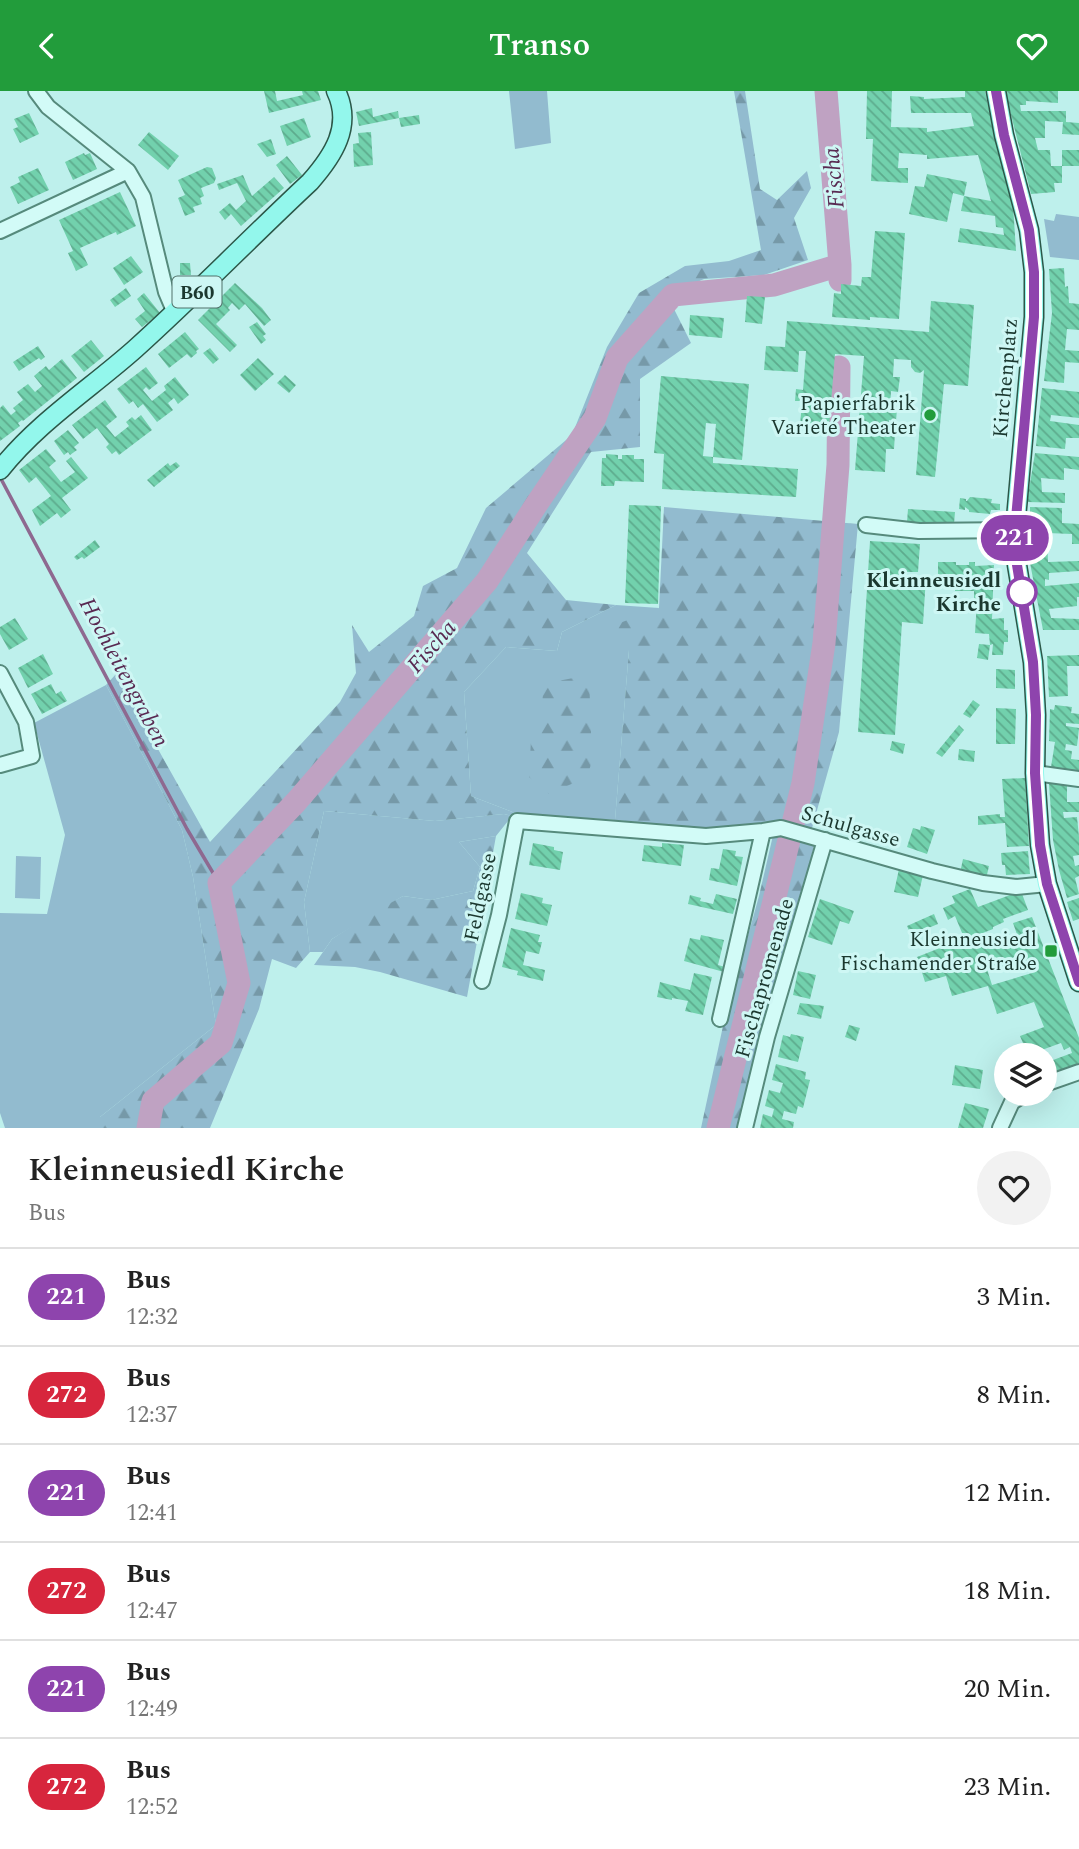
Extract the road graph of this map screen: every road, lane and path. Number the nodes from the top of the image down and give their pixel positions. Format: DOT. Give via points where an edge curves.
graph roads {
  1 [pos="36,91"];
  2 [pos="336,91"];
  3 [pos="996,91"];
  4 [pos="128,171"];
  5 [pos="0,231"];
  6 [pos="175,313"];
  7 [pos="2,467"];
  8 [pos="866,525"];
  9 [pos="1015,530"];
  10 [pos="0,673"];
  11 [pos="0,765"];
  12 [pos="1035,773"];
  13 [pos="1079,779"];
  14 [pos="517,821"];
  15 [pos="763,831"];
  16 [pos="825,840"];
  17 [pos="1047,884"];
  18 [pos="482,981"];
  19 [pos="1079,982"];
  20 [pos="720,1019"];
  21 [pos="1079,1072"];
  22 [pos="1057,1080"];
  23 [pos="1010,1106"];
  24 [pos="745,1128"];
  25 [pos="1000,1128"];
  1 -- 4 [label="street" via="48,107"];
  2 -- 6 [label="main road, B60" via="342,117 339,140 327,162"];
  3 -- 9 [label="main road, Kirchenplatz" via="1029,230 1034,272"];
  4 -- 5 [label="street"];
  4 -- 6 [label="street" via="143,197"];
  6 -- 7 [label="main road, B60" via="40,426"];
  8 -- 9 [label="street"];
  9 -- 12 [label="main road, Kirchenplatz" via="1033,662"];
  10 -- 11 [label="street" via="26,722 32,756"];
  12 -- 13 [label="street"];
  12 -- 17 [label="main road, Kirchenplatz"];
  14 -- 15 [label="street, Schulgasse" via="706,836"];
  14 -- 18 [label="street, Feldgasse"];
  15 -- 16 [label="street, Schulgasse" via="781,828"];
  15 -- 20 [label="street, Fischapromenade"];
  16 -- 17 [label="street, Schulgasse" via="983,883"];
  16 -- 24 [label="street, Fischapromenade" via="766,1037"];
  17 -- 19 [label="main road, Kirchenplatz"];
  21 -- 22 [label="street"];
  23 -- 25 [label="street"];
}
